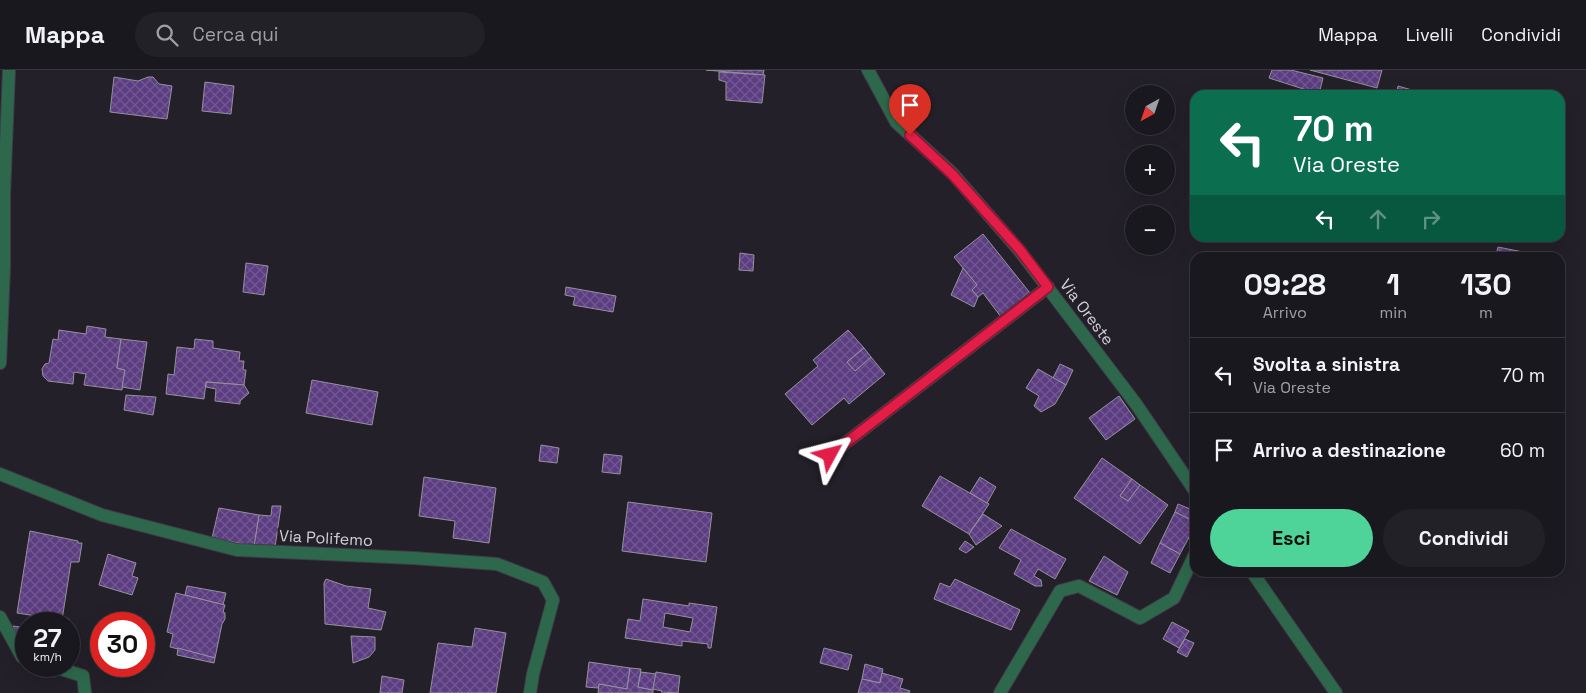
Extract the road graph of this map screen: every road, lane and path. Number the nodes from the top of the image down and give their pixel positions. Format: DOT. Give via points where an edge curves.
graph roads {
  1 [pos="9,70"];
  2 [pos="868,70"];
  3 [pos="4,114"];
  4 [pos="2,266"];
  5 [pos="1048,287"];
  6 [pos="0,362"];
  7 [pos="830,455"];
  8 [pos="0,474"];
  9 [pos="1190,484"];
  10 [pos="1190,564"];
  11 [pos="1255,577"];
  12 [pos="0,617"];
  13 [pos="15,644"];
  14 [pos="80,675"];
  15 [pos="85,693"];
  16 [pos="530,693"];
  17 [pos="1000,693"];
  18 [pos="1336,693"];
  1 -- 3 [label="street"];
  2 -- 5 [label="street, Via Oreste" via="896,122 952,174 1020,250"];
  3 -- 4 [label="street"];
  4 -- 6 [label="street"];
  5 -- 7 [label="street"];
  5 -- 9 [label="street, Via Oreste" via="1136,404"];
  8 -- 16 [label="street, Via Polifemo" via="102,515 237,550 497,564 543,582 553,600"];
  10 -- 17 [label="street" via="1174,598 1140,618 1078,586 1060,591"];
  11 -- 18 [label="street"];
  12 -- 13 [label="street"];
  14 -- 15 [label="street" via="83,676"];
}
